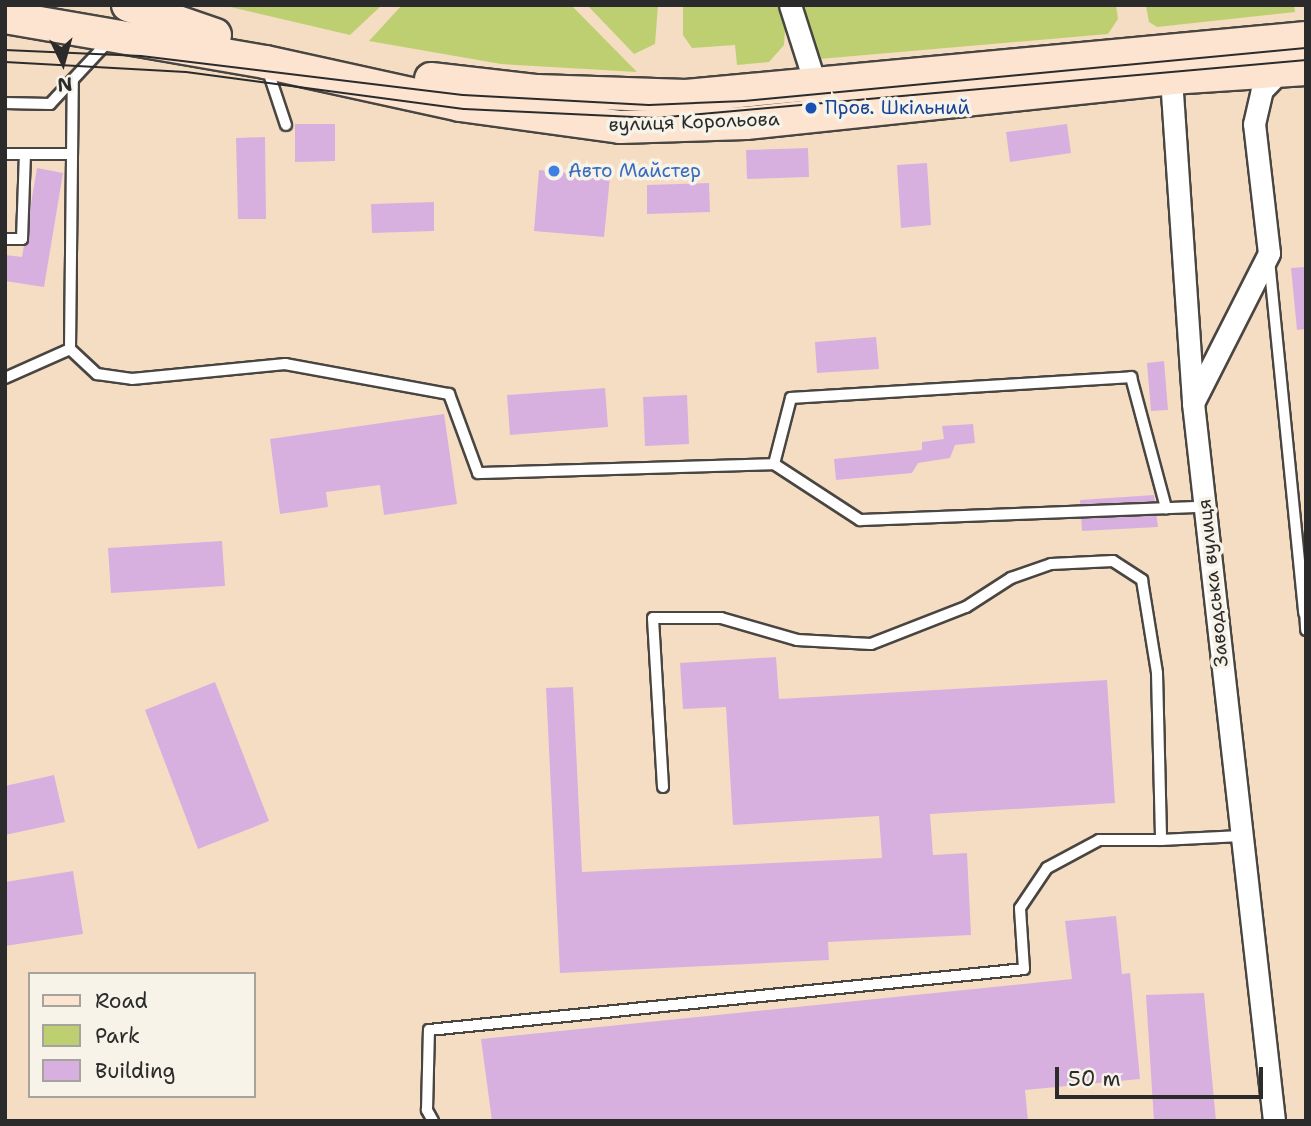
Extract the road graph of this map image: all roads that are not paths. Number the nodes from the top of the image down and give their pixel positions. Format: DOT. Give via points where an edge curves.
graph roads {
  1 [pos="74,5"];
  2 [pos="128,5"];
  3 [pos="168,5"];
  4 [pos="790,5"];
  5 [pos="5,17"];
  6 [pos="189,30"];
  7 [pos="116,36"];
  8 [pos="1306,38"];
  9 [pos="265,62"];
  10 [pos="1293,70"];
  11 [pos="1171,78"];
  12 [pos="73,82"];
  13 [pos="820,101"];
  14 [pos="5,103"];
  15 [pos="286,125"];
  16 [pos="5,154"];
  17 [pos="25,154"];
  18 [pos="72,154"];
  19 [pos="5,239"];
  20 [pos="1269,253"];
  21 [pos="69,349"];
  22 [pos="5,379"];
  23 [pos="1193,403"];
  24 [pos="774,464"];
  25 [pos="1204,507"];
  26 [pos="1166,508"];
  27 [pos="1305,609"];
  28 [pos="1306,630"];
  29 [pos="663,787"];
  30 [pos="1241,836"];
  31 [pos="1161,840"];
  32 [pos="433,1121"];
  33 [pos="1274,1121"];
  1 -- 7 [label="main road"];
  2 -- 6 [label="main road, вулиця Корольова"];
  3 -- 6 [label="main road"];
  4 -- 13 [label="street"];
  5 -- 7 [label="main road, вулиця Корольова"];
  6 -- 9 [label="main road"];
  6 -- 13 [label="main road, вулиця Корольова" via="471,85"];
  7 -- 9 [label="main road, вулиця Корольова"];
  7 -- 12 [label="lane" via="92,54"];
  8 -- 13 [label="main road, вулиця Корольова"];
  9 -- 13 [label="main road, вулиця Корольова" via="460,106 620,127"];
  9 -- 15 [label="lane"];
  10 -- 11 [label="main road, вулиця Корольова"];
  10 -- 20 [label="street" via="1262,90 1254,124"];
  11 -- 13 [label="main road, вулиця Корольова"];
  11 -- 23 [label="street, Заводська вулиця"];
  12 -- 14 [label="lane" via="50,104"];
  12 -- 18 [label="lane"];
  16 -- 17 [label="lane"];
  17 -- 18 [label="lane"];
  17 -- 19 [label="lane" via="22,239"];
  18 -- 21 [label="lane"];
  20 -- 23 [label="street"];
  20 -- 27 [label="lane"];
  21 -- 22 [label="lane"];
  21 -- 24 [label="lane" via="97,374 132,379 285,363 449,394 478,473"];
  23 -- 25 [label="street, Заводська вулиця"];
  24 -- 26 [label="lane" via="860,520"];
  24 -- 26 [label="lane" via="791,398 1130,377"];
  25 -- 26 [label="lane"];
  25 -- 30 [label="street, Заводська вулиця"];
  27 -- 28 [label="lane"];
  29 -- 31 [label="lane" via="653,618 721,618 797,640 872,644 966,607 1011,578 1041,568 1113,561 1142,580 1157,673"];
  30 -- 31 [label="lane"];
  30 -- 33 [label="street, Заводська вулиця"];
  31 -- 32 [label="lane" via="1099,840 1047,868 1020,908 1024,969 429,1030 427,1110"];
}
